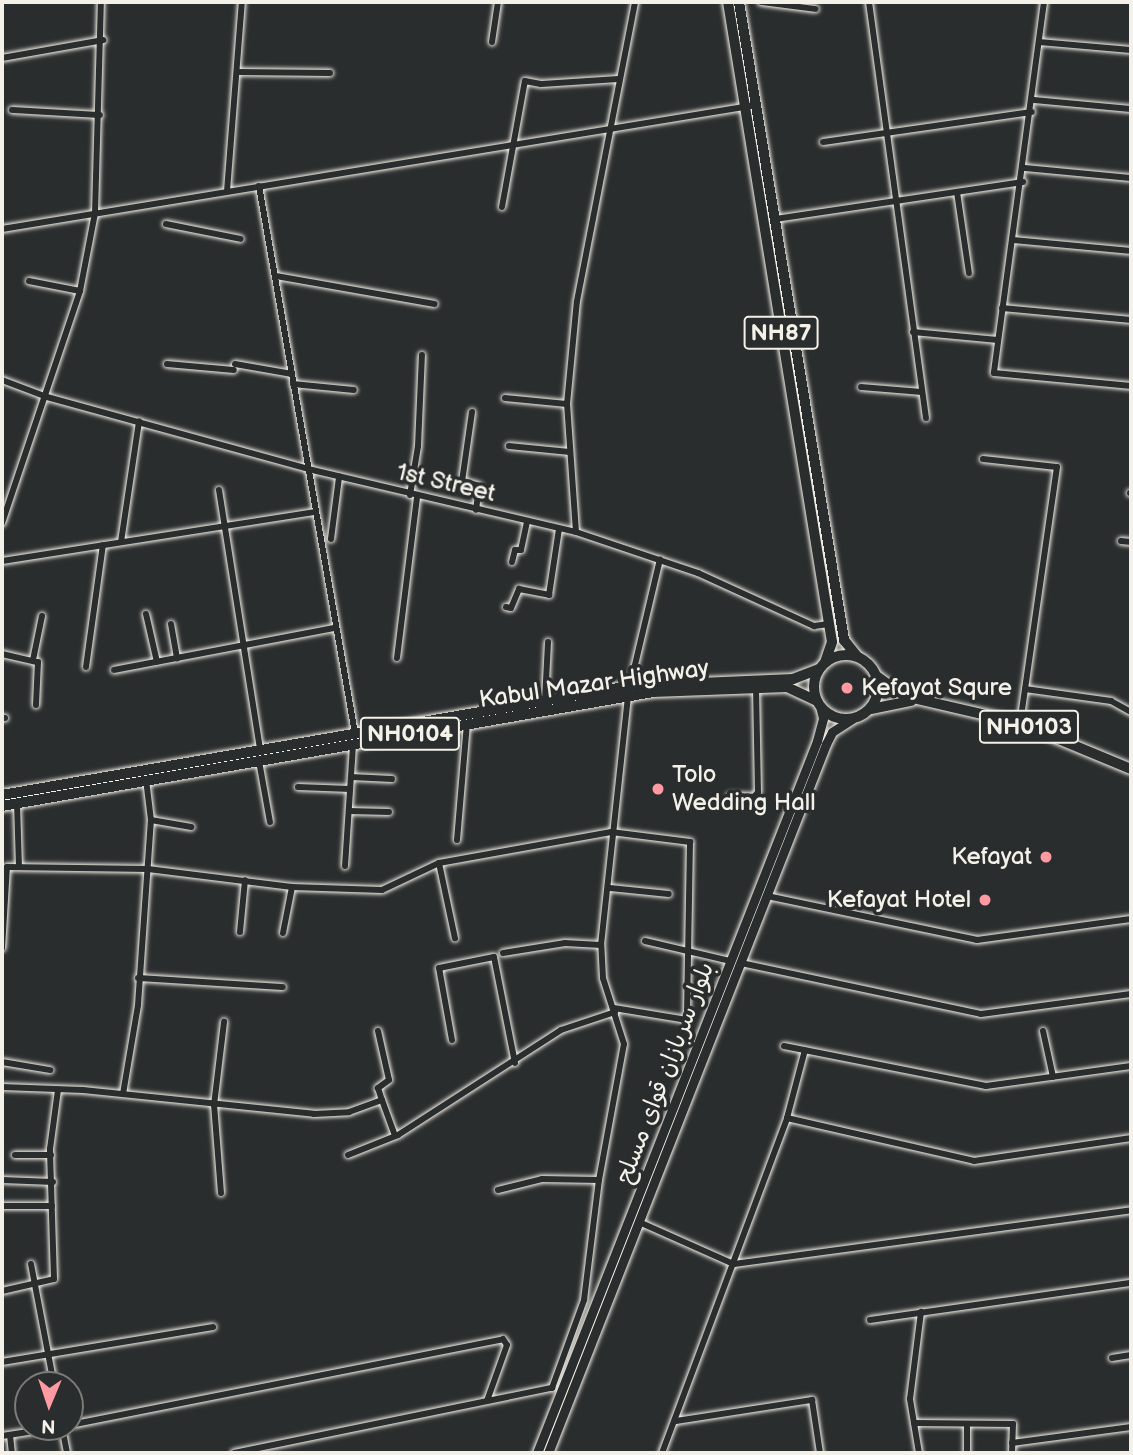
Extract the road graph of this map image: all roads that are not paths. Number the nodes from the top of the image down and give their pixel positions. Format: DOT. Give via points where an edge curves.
graph roads {
  1 [pos="101,2"];
  2 [pos="242,2"];
  3 [pos="498,2"];
  4 [pos="635,2"];
  5 [pos="728,2"];
  6 [pos="740,2"];
  7 [pos="761,2"];
  8 [pos="869,2"];
  9 [pos="1044,2"];
  10 [pos="816,9"];
  11 [pos="103,40"];
  12 [pos="492,42"];
  13 [pos="1039,42"];
  14 [pos="1131,50"];
  15 [pos="2,58"];
  16 [pos="237,72"];
  17 [pos="330,73"];
  18 [pos="620,79"];
  19 [pos="1034,100"];
  20 [pos="751,106"];
  21 [pos="1131,109"];
  22 [pos="12,110"];
  23 [pos="1032,112"];
  24 [pos="100,115"];
  25 [pos="608,127"];
  26 [pos="889,133"];
  27 [pos="516,142"];
  28 [pos="823,142"];
  29 [pos="1025,168"];
  30 [pos="1131,178"];
  31 [pos="1023,182"];
  32 [pos="259,186"];
  33 [pos="228,191"];
  34 [pos="957,192"];
  35 [pos="894,200"];
  36 [pos="502,207"];
  37 [pos="95,214"];
  38 [pos="775,219"];
  39 [pos="166,224"];
  40 [pos="2,229"];
  41 [pos="241,239"];
  42 [pos="1013,240"];
  43 [pos="1131,251"];
  44 [pos="970,273"];
  45 [pos="276,275"];
  46 [pos="29,281"];
  47 [pos="80,291"];
  48 [pos="435,304"];
  49 [pos="1002,308"];
  50 [pos="1131,320"];
  51 [pos="913,332"];
  52 [pos="998,340"];
  53 [pos="422,355"];
  54 [pos="167,364"];
  55 [pos="292,374"];
  56 [pos="2,380"];
  57 [pos="293,384"];
  58 [pos="1131,386"];
  59 [pos="861,387"];
  60 [pos="354,390"];
  61 [pos="922,392"];
  62 [pos="47,397"];
  63 [pos="505,398"];
  64 [pos="567,404"];
  65 [pos="472,412"];
  66 [pos="926,418"];
  67 [pos="139,421"];
  68 [pos="509,446"];
  69 [pos="570,452"];
  70 [pos="982,459"];
  71 [pos="308,469"];
  72 [pos="339,477"];
  73 [pos="219,490"];
  74 [pos="414,496"];
  75 [pos="476,510"];
  76 [pos="314,512"];
  77 [pos="527,522"];
  78 [pos="2,523"];
  79 [pos="226,526"];
  80 [pos="559,529"];
  81 [pos="576,532"];
  82 [pos="331,539"];
  83 [pos="1121,541"];
  84 [pos="121,542"];
  85 [pos="1131,542"];
  86 [pos="103,545"];
  87 [pos="660,559"];
  88 [pos="2,561"];
  89 [pos="512,562"];
  90 [pos="506,607"];
  91 [pos="146,614"];
  92 [pos="43,616"];
  93 [pos="171,624"];
  94 [pos="829,624"];
  95 [pos="335,628"];
  96 [pos="548,642"];
  97 [pos="244,646"];
  98 [pos="2,654"];
  99 [pos="857,656"];
  100 [pos="177,658"];
  101 [pos="397,658"];
  102 [pos="33,660"];
  103 [pos="157,662"];
  104 [pos="822,666"];
  105 [pos="86,667"];
  106 [pos="114,670"];
  107 [pos="878,677"];
  108 [pos="756,686"];
  109 [pos="1025,689"];
  110 [pos="629,691"];
  111 [pos="545,700"];
  112 [pos="922,701"];
  113 [pos="819,704"];
  114 [pos="36,705"];
  115 [pos="869,710"];
  116 [pos="1131,712"];
  117 [pos="852,719"];
  118 [pos="1020,723"];
  119 [pos="467,724"];
  120 [pos="355,733"];
  121 [pos="353,744"];
  122 [pos="260,756"];
  123 [pos="1131,769"];
  124 [pos="146,775"];
  125 [pos="351,778"];
  126 [pos="392,779"];
  127 [pos="298,787"];
  128 [pos="350,789"];
  129 [pos="2,795"];
  130 [pos="730,796"];
  131 [pos="17,803"];
  132 [pos="2,806"];
  133 [pos="349,811"];
  134 [pos="389,812"];
  135 [pos="151,820"];
  136 [pos="270,822"];
  137 [pos="191,827"];
  138 [pos="611,832"];
  139 [pos="457,840"];
  140 [pos="439,863"];
  141 [pos="345,866"];
  142 [pos="19,867"];
  143 [pos="148,869"];
  144 [pos="245,880"];
  145 [pos="292,887"];
  146 [pos="610,888"];
  147 [pos="669,894"];
  148 [pos="767,897"];
  149 [pos="1131,919"];
  150 [pos="3,925"];
  151 [pos="240,932"];
  152 [pos="283,933"];
  153 [pos="454,937"];
  154 [pos="645,941"];
  155 [pos="601,945"];
  156 [pos="2,948"];
  157 [pos="688,952"];
  158 [pos="503,953"];
  159 [pos="730,961"];
  160 [pos="741,963"];
  161 [pos="138,978"];
  162 [pos="283,987"];
  163 [pos="1131,994"];
  164 [pos="615,1010"];
  165 [pos="224,1023"];
  166 [pos="378,1031"];
  167 [pos="1043,1031"];
  168 [pos="452,1040"];
  169 [pos="784,1046"];
  170 [pos="805,1050"];
  171 [pos="2,1062"];
  172 [pos="515,1063"];
  173 [pos="1131,1066"];
  174 [pos="50,1070"];
  175 [pos="1053,1077"];
  176 [pos="2,1087"];
  177 [pos="58,1090"];
  178 [pos="122,1094"];
  179 [pos="382,1100"];
  180 [pos="214,1105"];
  181 [pos="787,1118"];
  182 [pos="396,1136"];
  183 [pos="1131,1139"];
  184 [pos="15,1155"];
  185 [pos="51,1155"];
  186 [pos="348,1155"];
  187 [pos="2,1180"];
  188 [pos="599,1180"];
  189 [pos="53,1182"];
  190 [pos="498,1190"];
  191 [pos="221,1193"];
  192 [pos="2,1206"];
  193 [pos="52,1206"];
  194 [pos="1131,1210"];
  195 [pos="639,1223"];
  196 [pos="31,1264"];
  197 [pos="734,1264"];
  198 [pos="1131,1283"];
  199 [pos="34,1285"];
  200 [pos="2,1291"];
  201 [pos="921,1312"];
  202 [pos="870,1320"];
  203 [pos="213,1327"];
  204 [pos="1131,1355"];
  205 [pos="48,1356"];
  206 [pos="1112,1357"];
  207 [pos="2,1362"];
  208 [pos="51,1371"];
  209 [pos="486,1401"];
  210 [pos="676,1421"];
  211 [pos="84,1422"];
  212 [pos="914,1423"];
  213 [pos="967,1427"];
  214 [pos="1131,1427"];
  215 [pos="14,1434"];
  216 [pos="10,1435"];
  217 [pos="2,1436"];
  218 [pos="1012,1443"];
  219 [pos="12,1453"];
  220 [pos="234,1453"];
  221 [pos="537,1453"];
  222 [pos="548,1453"];
  223 [pos="662,1453"];
  224 [pos="820,1453"];
  225 [pos="919,1453"];
  226 [pos="967,1453"];
  227 [pos="1012,1453"];
  1 -- 11 [label="street"];
  2 -- 16 [label="street"];
  3 -- 12 [label="street"];
  4 -- 18 [label="street"];
  5 -- 20 [label="highway, NH87"];
  6 -- 20 [label="highway, NH87"];
  7 -- 10 [label="street"];
  8 -- 26 [label="street"];
  9 -- 13 [label="street"];
  11 -- 15 [label="street"];
  11 -- 24 [label="street"];
  13 -- 14 [label="street"];
  13 -- 19 [label="street"];
  16 -- 17 [label="street"];
  16 -- 33 [label="street"];
  18 -- 25 [label="street"];
  18 -- 27 [label="street" via="525,81"];
  19 -- 21 [label="street"];
  19 -- 23 [label="street"];
  20 -- 25 [label="street"];
  20 -- 38 [label="highway, NH87"];
  20 -- 94 [label="highway, NH87"];
  22 -- 24 [label="street"];
  23 -- 26 [label="street"];
  23 -- 29 [label="street"];
  24 -- 37 [label="street"];
  25 -- 27 [label="street"];
  25 -- 64 [label="street" via="578,301"];
  26 -- 28 [label="street"];
  26 -- 35 [label="street"];
  27 -- 32 [label="street"];
  27 -- 36 [label="street"];
  29 -- 30 [label="street"];
  29 -- 31 [label="street"];
  31 -- 34 [label="street"];
  31 -- 42 [label="street"];
  32 -- 33 [label="street"];
  32 -- 45 [label="street"];
  33 -- 37 [label="street"];
  34 -- 35 [label="street"];
  34 -- 44 [label="street"];
  35 -- 38 [label="street"];
  35 -- 51 [label="street"];
  37 -- 40 [label="street"];
  37 -- 47 [label="street"];
  38 -- 99 [label="highway, NH87" via="844,640"];
  39 -- 41 [label="street"];
  42 -- 43 [label="street"];
  42 -- 49 [label="street"];
  45 -- 48 [label="street"];
  45 -- 55 [label="street"];
  46 -- 47 [label="street"];
  47 -- 62 [label="street"];
  49 -- 50 [label="street"];
  49 -- 52 [label="street"];
  51 -- 52 [label="street"];
  51 -- 61 [label="street"];
  52 -- 58 [label="street" via="994,373"];
  53 -- 74 [label="street"];
  54 -- 55 [label="street"];
  55 -- 57 [label="street"];
  56 -- 62 [label="street, 1st Street"];
  57 -- 60 [label="street"];
  57 -- 71 [label="street"];
  59 -- 61 [label="street"];
  61 -- 66 [label="street"];
  62 -- 67 [label="street, 1st Street"];
  62 -- 78 [label="street"];
  63 -- 64 [label="street"];
  64 -- 69 [label="street"];
  65 -- 75 [label="street" via="462,481 479,486"];
  67 -- 71 [label="street, 1st Street"];
  67 -- 84 [label="street"];
  68 -- 69 [label="street"];
  69 -- 81 [label="street"];
  70 -- 109 [label="street" via="1057,467"];
  71 -- 72 [label="street, 1st Street"];
  71 -- 76 [label="street"];
  72 -- 74 [label="street, 1st Street"];
  72 -- 82 [label="street"];
  73 -- 79 [label="street"];
  74 -- 75 [label="street, 1st Street"];
  74 -- 101 [label="street"];
  75 -- 77 [label="street, 1st Street"];
  76 -- 79 [label="street"];
  76 -- 95 [label="street"];
  77 -- 80 [label="street, 1st Street"];
  77 -- 89 [label="street" via="521,550 516,550"];
  79 -- 84 [label="street"];
  79 -- 97 [label="street"];
  80 -- 81 [label="street, 1st Street"];
  80 -- 90 [label="street" via="550,593 519,589 511,608"];
  81 -- 87 [label="street, 1st Street"];
  83 -- 85 [label="street"];
  84 -- 86 [label="street"];
  86 -- 88 [label="street"];
  86 -- 105 [label="street"];
  87 -- 94 [label="street, 1st Street" via="814,626"];
  87 -- 110 [label="street"];
  91 -- 103 [label="street"];
  92 -- 102 [label="street"];
  93 -- 100 [label="street"];
  94 -- 104 [label="highway, NH87" via="832,642"];
  95 -- 97 [label="street"];
  95 -- 120 [label="street"];
  96 -- 111 [label="street"];
  97 -- 100 [label="street"];
  97 -- 122 [label="street"];
  98 -- 102 [label="street"];
  99 -- 104 [label="highway" via="840,654"];
  99 -- 107 [label="highway" via="870,664"];
  100 -- 103 [label="street"];
  102 -- 114 [label="street" via="40,666"];
  103 -- 106 [label="street"];
  104 -- 110 [label="highway, Kabul Mazar Highway / NH0104" via="793,679"];
  104 -- 113 [label="highway" via="814,690"];
  107 -- 112 [label="highway, NH0103" via="888,688"];
  107 -- 115 [label="highway" via="878,695"];
  108 -- 110 [label="highway, Kabul Mazar Highway / NH0104"];
  108 -- 113 [label="highway, Kabul Mazar Highway / NH0104" via="799,689"];
  108 -- 130 [label="street" via="758,792 754,797"];
  109 -- 116 [label="street" via="1111,701"];
  109 -- 118 [label="street"];
  110 -- 111 [label="highway, Kabul Mazar Highway / NH0104"];
  110 -- 119 [label="highway, Kabul Mazar Highway / NH0104"];
  110 -- 138 [label="street"];
  111 -- 120 [label="highway, Kabul Mazar Highway / NH0104"];
  112 -- 115 [label="highway, NH0103" via="898,701"];
  112 -- 118 [label="highway, NH0103"];
  113 -- 117 [label="highway" via="834,717"];
  113 -- 159 [label="main road, بلوار سربازان قوای مسلح" via="822,728"];
  115 -- 117 [label="highway"];
  117 -- 148 [label="main road, بلوار سربازان قوای مسلح" via="832,732 826,744"];
  118 -- 123 [label="highway, NH0103"];
  119 -- 121 [label="highway, Kabul Mazar Highway / NH0104"];
  119 -- 139 [label="street"];
  120 -- 122 [label="highway, Kabul Mazar Highway / NH0104"];
  121 -- 122 [label="highway, Kabul Mazar Highway / NH0104"];
  121 -- 125 [label="street"];
  122 -- 124 [label="highway, Kabul Mazar Highway / NH0104"];
  122 -- 136 [label="street"];
  124 -- 129 [label="highway, Kabul Mazar Highway / NH0104"];
  124 -- 131 [label="highway, Kabul Mazar Highway / NH0104"];
  124 -- 135 [label="street"];
  125 -- 126 [label="street"];
  125 -- 128 [label="street"];
  127 -- 128 [label="street"];
  128 -- 133 [label="street"];
  131 -- 132 [label="highway, Kabul Mazar Highway / NH0104"];
  131 -- 142 [label="street"];
  133 -- 134 [label="street"];
  133 -- 141 [label="street"];
  135 -- 137 [label="street"];
  135 -- 143 [label="street"];
  138 -- 140 [label="street"];
  138 -- 146 [label="street"];
  138 -- 157 [label="street" via="690,842"];
  140 -- 145 [label="street" via="382,890"];
  140 -- 153 [label="street"];
  142 -- 143 [label="street"];
  142 -- 150 [label="street" via="7,867"];
  143 -- 144 [label="street"];
  143 -- 161 [label="street"];
  144 -- 145 [label="street"];
  144 -- 151 [label="street"];
  145 -- 152 [label="street"];
  146 -- 147 [label="street"];
  146 -- 155 [label="street"];
  148 -- 149 [label="street" via="977,940"];
  148 -- 160 [label="main road, بلوار سربازان قوای مسلح"];
  150 -- 156 [label="street"];
  154 -- 157 [label="street"];
  155 -- 158 [label="street" via="565,943"];
  155 -- 164 [label="street" via="603,978"];
  157 -- 159 [label="street"];
  157 -- 164 [label="street" via="687,1020"];
  159 -- 221 [label="main road, بلوار سربازان قوای مسلح"];
  160 -- 163 [label="street" via="981,1014"];
  160 -- 195 [label="main road, بلوار سربازان قوای مسلح"];
  161 -- 162 [label="street"];
  161 -- 178 [label="street"];
  164 -- 172 [label="street" via="561,1030"];
  164 -- 188 [label="street" via="624,1045"];
  165 -- 180 [label="street"];
  166 -- 179 [label="street" via="389,1080 378,1088"];
  167 -- 175 [label="street"];
  168 -- 172 [label="street" via="439,968 495,957"];
  169 -- 170 [label="street"];
  170 -- 175 [label="street" via="986,1086"];
  170 -- 181 [label="street"];
  171 -- 174 [label="street"];
  172 -- 182 [label="street"];
  173 -- 175 [label="street"];
  176 -- 177 [label="street"];
  177 -- 178 [label="street"];
  177 -- 185 [label="street"];
  178 -- 180 [label="street"];
  179 -- 180 [label="street" via="333,1114"];
  179 -- 182 [label="street"];
  180 -- 191 [label="street"];
  181 -- 183 [label="street" via="974,1161"];
  181 -- 197 [label="street"];
  182 -- 186 [label="street"];
  184 -- 185 [label="street"];
  185 -- 189 [label="street"];
  187 -- 189 [label="street"];
  188 -- 190 [label="street" via="542,1179"];
  188 -- 209 [label="street" via="584,1300 552,1388"];
  189 -- 193 [label="street"];
  192 -- 193 [label="street"];
  193 -- 199 [label="street" via="54,1279"];
  194 -- 197 [label="street"];
  195 -- 197 [label="street"];
  195 -- 222 [label="main road, بلوار سربازان قوای مسلح"];
  196 -- 199 [label="street"];
  197 -- 210 [label="street"];
  198 -- 201 [label="street"];
  199 -- 200 [label="street"];
  199 -- 205 [label="street"];
  201 -- 202 [label="street"];
  201 -- 212 [label="street" via="910,1399"];
  203 -- 205 [label="street"];
  204 -- 206 [label="street"];
  205 -- 207 [label="street"];
  205 -- 208 [label="street"];
  209 -- 211 [label="street" via="508,1345 503,1339"];
  209 -- 220 [label="street"];
  210 -- 223 [label="street"];
  210 -- 224 [label="street" via="812,1400"];
  212 -- 213 [label="street"];
  212 -- 225 [label="street"];
  213 -- 218 [label="street" via="1013,1424"];
  213 -- 226 [label="street"];
  214 -- 218 [label="street"];
  215 -- 216 [label="street"];
  216 -- 217 [label="street"];
  216 -- 219 [label="street"];
  218 -- 227 [label="street"];
}
